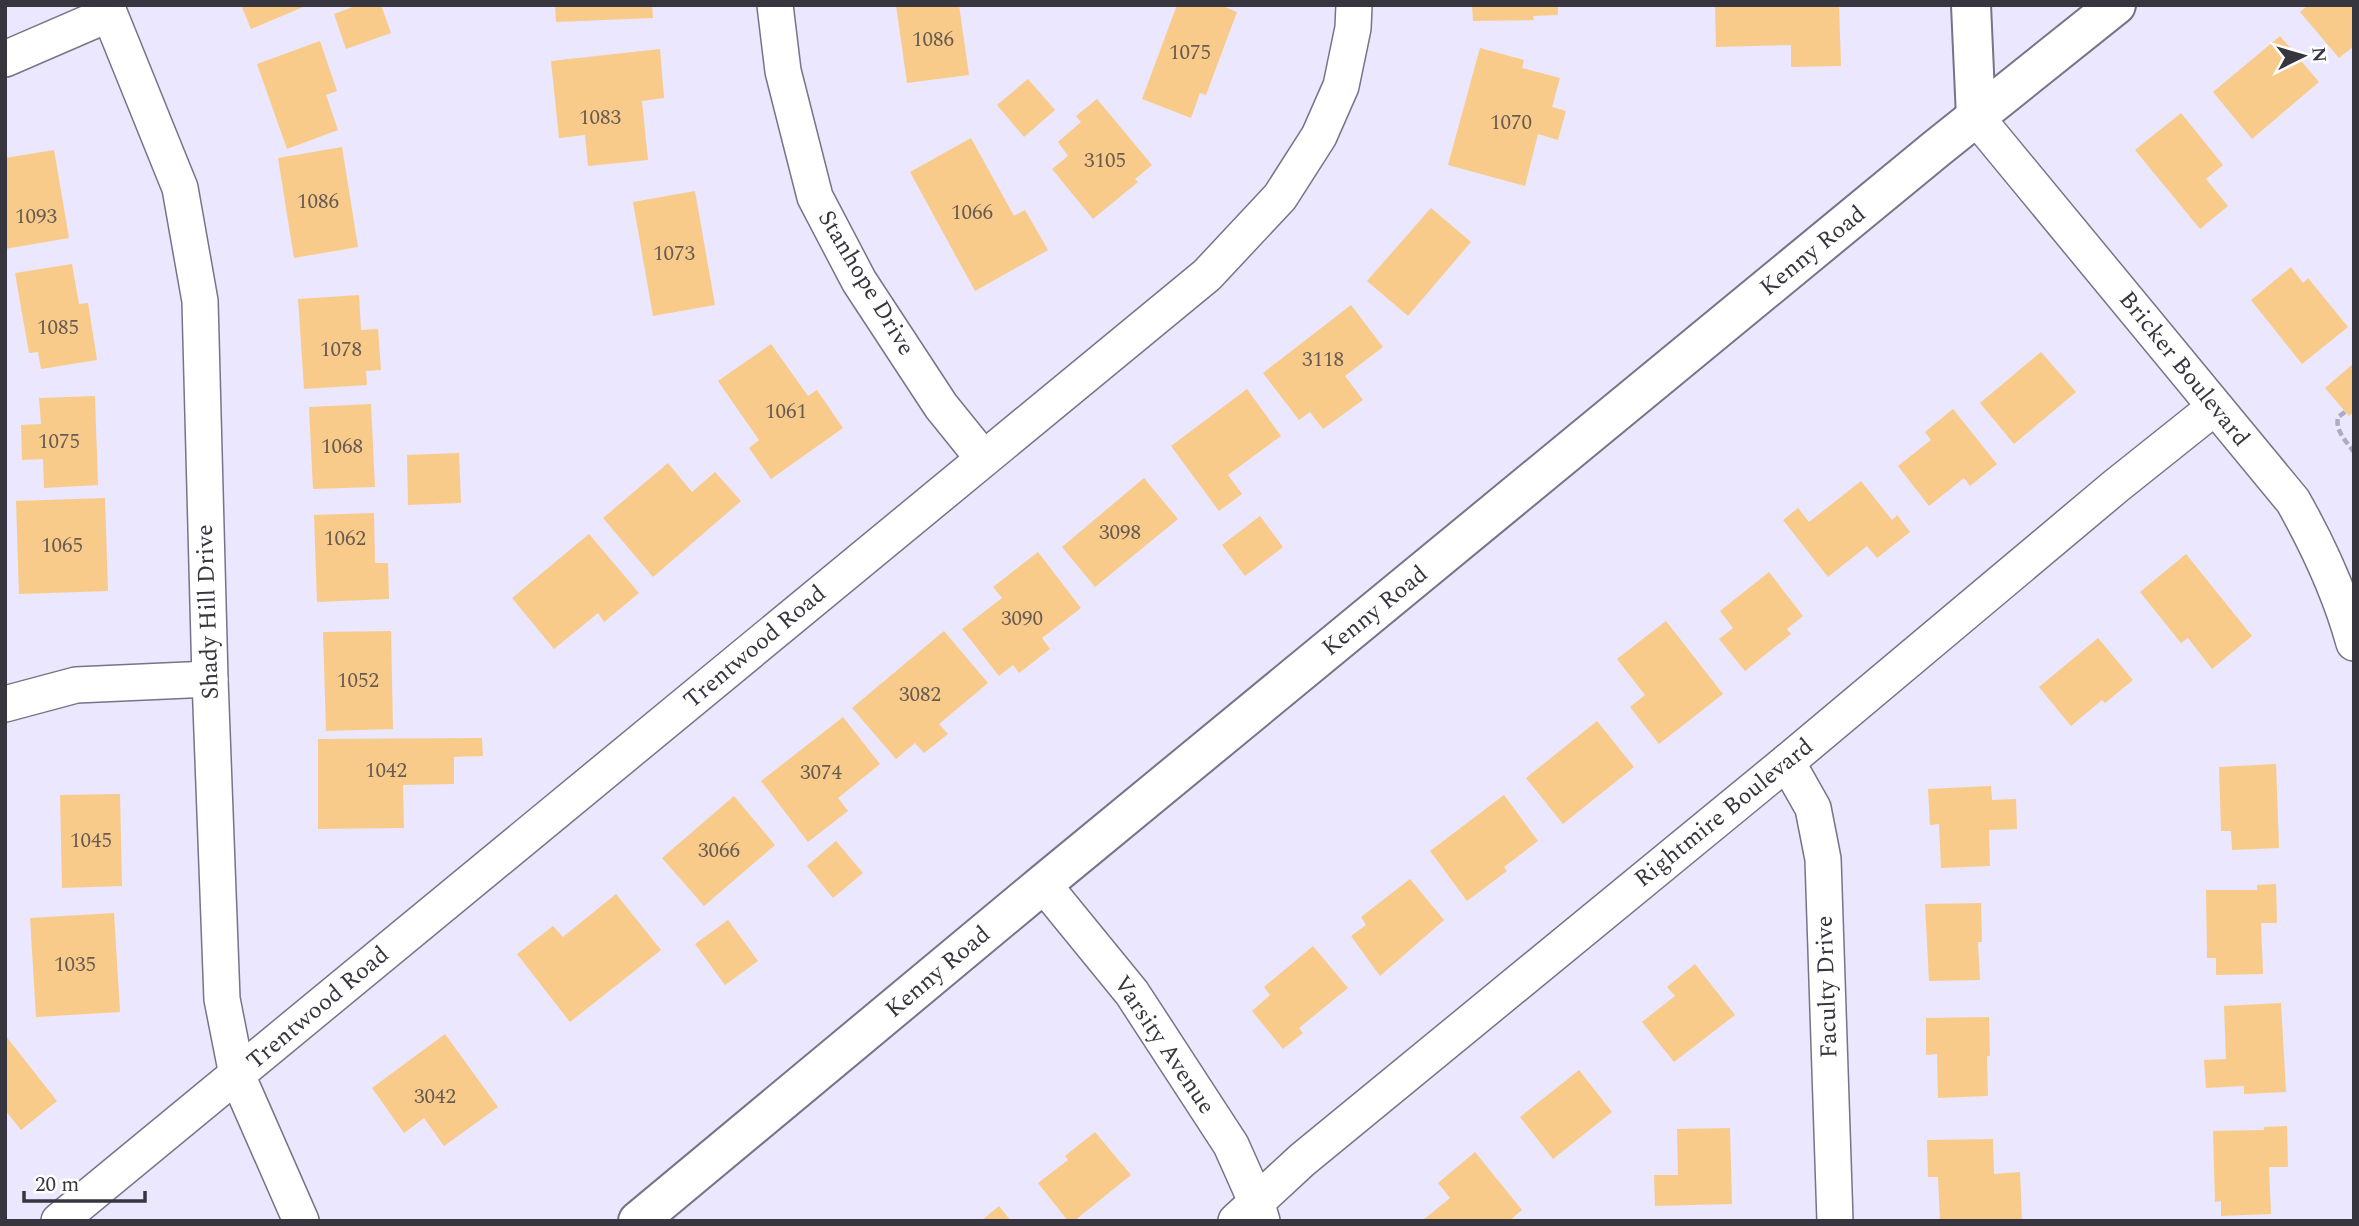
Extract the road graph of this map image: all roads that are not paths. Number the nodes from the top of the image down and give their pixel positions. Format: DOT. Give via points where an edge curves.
graph roads {
  1 [pos="775,5"];
  2 [pos="1354,5"];
  3 [pos="1971,5"];
  4 [pos="2116,5"];
  5 [pos="107,9"];
  6 [pos="5,59"];
  7 [pos="1976,117"];
  8 [pos="2215,407"];
  9 [pos="984,458"];
  10 [pos="2354,643"];
  11 [pos="210,679"];
  12 [pos="5,704"];
  13 [pos="1787,762"];
  14 [pos="1044,884"];
  15 [pos="237,1075"];
  16 [pos="1251,1214"];
  17 [pos="59,1221"];
  18 [pos="301,1221"];
  19 [pos="638,1221"];
  20 [pos="1835,1221"];
  1 -- 9 [label="street, Stanhope Drive" via="783,71 815,197 859,281 941,406"];
  2 -- 9 [label="street, Trentwood Road" via="1341,86 1319,136 1280,197 1207,275"];
  3 -- 7 [label="main road"];
  4 -- 7 [label="main road, Kenny Road"];
  5 -- 6 [label="street"];
  5 -- 11 [label="street, Shady Hill Drive" via="180,188 200,301"];
  7 -- 8 [label="street, Bricker Boulevard"];
  7 -- 14 [label="main road, Kenny Road"];
  8 -- 10 [label="street, Bricker Boulevard" via="2293,501 2320,549"];
  8 -- 13 [label="street, Rightmire Boulevard"];
  9 -- 15 [label="street, Trentwood Road"];
  11 -- 12 [label="street" via="76,685"];
  11 -- 15 [label="street, Shady Hill Drive" via="222,999"];
  13 -- 16 [label="street, Rightmire Boulevard" via="1302,1160"];
  13 -- 20 [label="street, Faculty Drive" via="1813,808 1823,859"];
  14 -- 16 [label="street, Varsity Avenue" via="1132,993 1231,1144"];
  14 -- 19 [label="main road, Kenny Road"];
  15 -- 17 [label="street, Trentwood Road"];
  15 -- 18 [label="street, Shady Hill Drive"];
}
